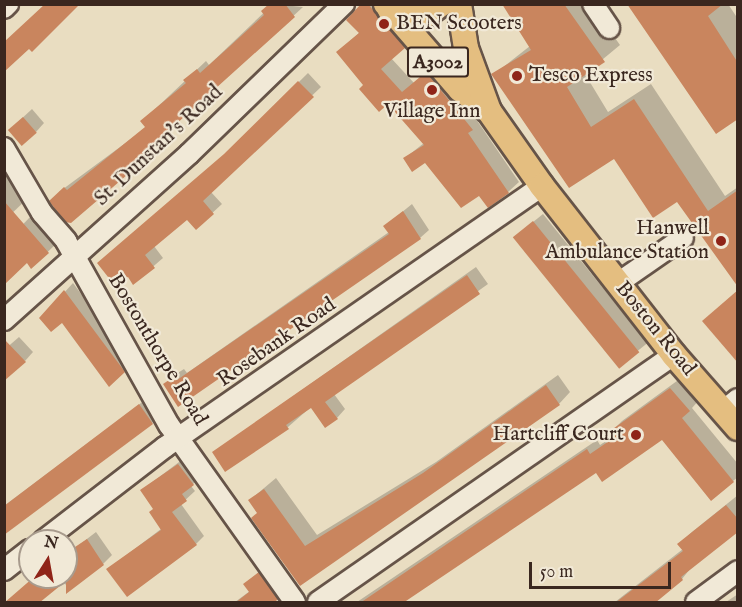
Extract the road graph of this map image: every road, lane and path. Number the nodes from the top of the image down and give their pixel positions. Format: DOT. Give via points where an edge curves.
graph roads {
  1 [pos="8,4"];
  2 [pos="345,4"];
  3 [pos="441,4"];
  4 [pos="459,4"];
  5 [pos="593,4"];
  6 [pos="388,7"];
  7 [pos="4,8"];
  8 [pos="609,28"];
  9 [pos="489,111"];
  10 [pos="4,148"];
  11 [pos="542,186"];
  12 [pos="683,238"];
  13 [pos="75,256"];
  14 [pos="618,283"];
  15 [pos="4,320"];
  16 [pos="674,356"];
  17 [pos="733,413"];
  18 [pos="180,438"];
  19 [pos="58,529"];
  20 [pos="18,559"];
  21 [pos="4,570"];
  22 [pos="738,571"];
  23 [pos="295,603"];
  24 [pos="318,603"];
  25 [pos="696,603"];
  1 -- 7 [label="street"];
  2 -- 13 [label="street, St. Dunstan's Road" via="189,154"];
  3 -- 6 [label="main road, Boston Road" via="426,15 411,18"];
  4 -- 9 [label="main road, Boston Road" via="466,48"];
  5 -- 8 [label="street"];
  6 -- 9 [label="main road, Boston Road / A3002" via="460,89"];
  9 -- 11 [label="main road, Boston Road / A3002"];
  10 -- 13 [label="street, Bostonthorpe Road" via="42,213"];
  11 -- 14 [label="main road, Boston Road / A3002"];
  11 -- 18 [label="street, Rosebank Road"];
  12 -- 14 [label="street"];
  13 -- 15 [label="street, St. Dunstan's Road"];
  13 -- 18 [label="street, Bostonthorpe Road" via="169,425"];
  14 -- 16 [label="main road, Boston Road / A3002"];
  16 -- 17 [label="main road, Boston Road / A3002"];
  16 -- 24 [label="street"];
  18 -- 19 [label="street, Rosebank Road"];
  18 -- 23 [label="street, Bostonthorpe Road"];
  20 -- 21 [label="street"];
  22 -- 25 [label="street"];
}
